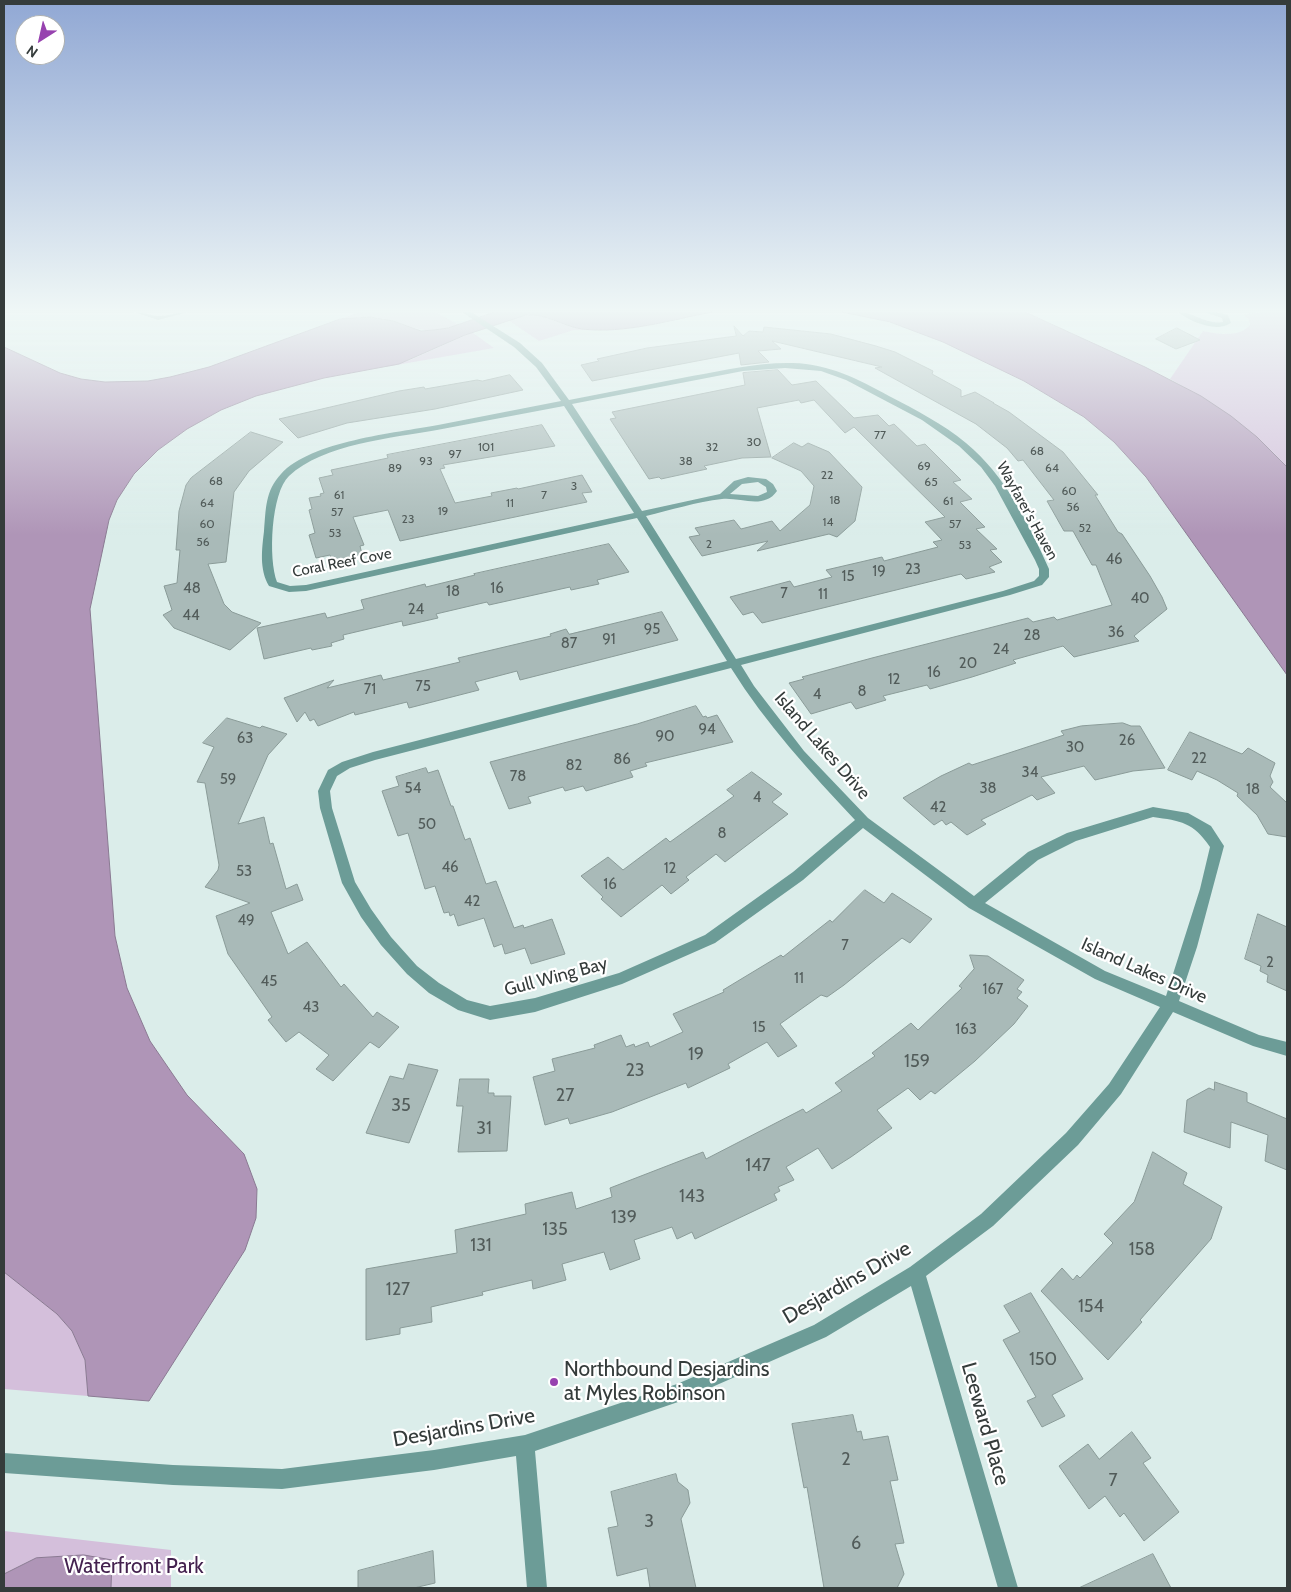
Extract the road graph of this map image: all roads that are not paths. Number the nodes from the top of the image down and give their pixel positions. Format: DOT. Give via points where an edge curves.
graph roads {
  1 [pos="554,386"];
  2 [pos="660,386"];
  3 [pos="864,386"];
  4 [pos="567,404"];
  5 [pos="723,496"];
  6 [pos="640,515"];
  7 [pos="733,665"];
  8 [pos="863,821"];
  9 [pos="974,904"];
  10 [pos="1170,1005"];
  11 [pos="1287,1049"];
  12 [pos="916,1273"];
  13 [pos="525,1445"];
  14 [pos="4,1463"];
  15 [pos="537,1588"];
  16 [pos="1008,1588"];
  1 -- 4 [label="street, Island Lakes Drive"];
  2 -- 4 [label="street, Wayfarer's Haven"];
  3 -- 7 [label="street, Wayfarer's Haven" via="929,420 968,448 985,466 997,481 1044,568 1044,577 1038,583 1006,593"];
  4 -- 6 [label="street, Island Lakes Drive"];
  4 -- 6 [label="street, Coral Reef Cove" via="360,442 324,452 296,466 277,484 272,497 268,574 273,584 288,589 306,588"];
  5 -- 6 [label="street"];
  6 -- 7 [label="street, Island Lakes Drive"];
  7 -- 8 [label="street, Island Lakes Drive" via="800,754"];
  7 -- 8 [label="street, Gull Wing Bay" via="374,756 332,773 324,791 340,858 349,883 386,941 412,970 463,1005 490,1013 535,1005 622,978 710,939 798,876"];
  8 -- 9 [label="street, Island Lakes Drive"];
  9 -- 10 [label="street, Island Lakes Drive" via="1100,975"];
  9 -- 10 [label="street, Desjardins Drive" via="1033,856 1072,837 1153,812 1184,816 1206,830 1217,846 1208,889"];
  10 -- 11 [label="street, Island Lakes Drive" via="1258,1041"];
  10 -- 12 [label="street, Desjardins Drive" via="1115,1089 1072,1139 988,1220"];
  12 -- 13 [label="street, Desjardins Drive" via="812,1335 678,1393"];
  12 -- 16 [label="street, Leeward Place"];
  13 -- 14 [label="street, Desjardins Drive" via="282,1479 173,1476"];
  13 -- 15 [label="street"];
}
